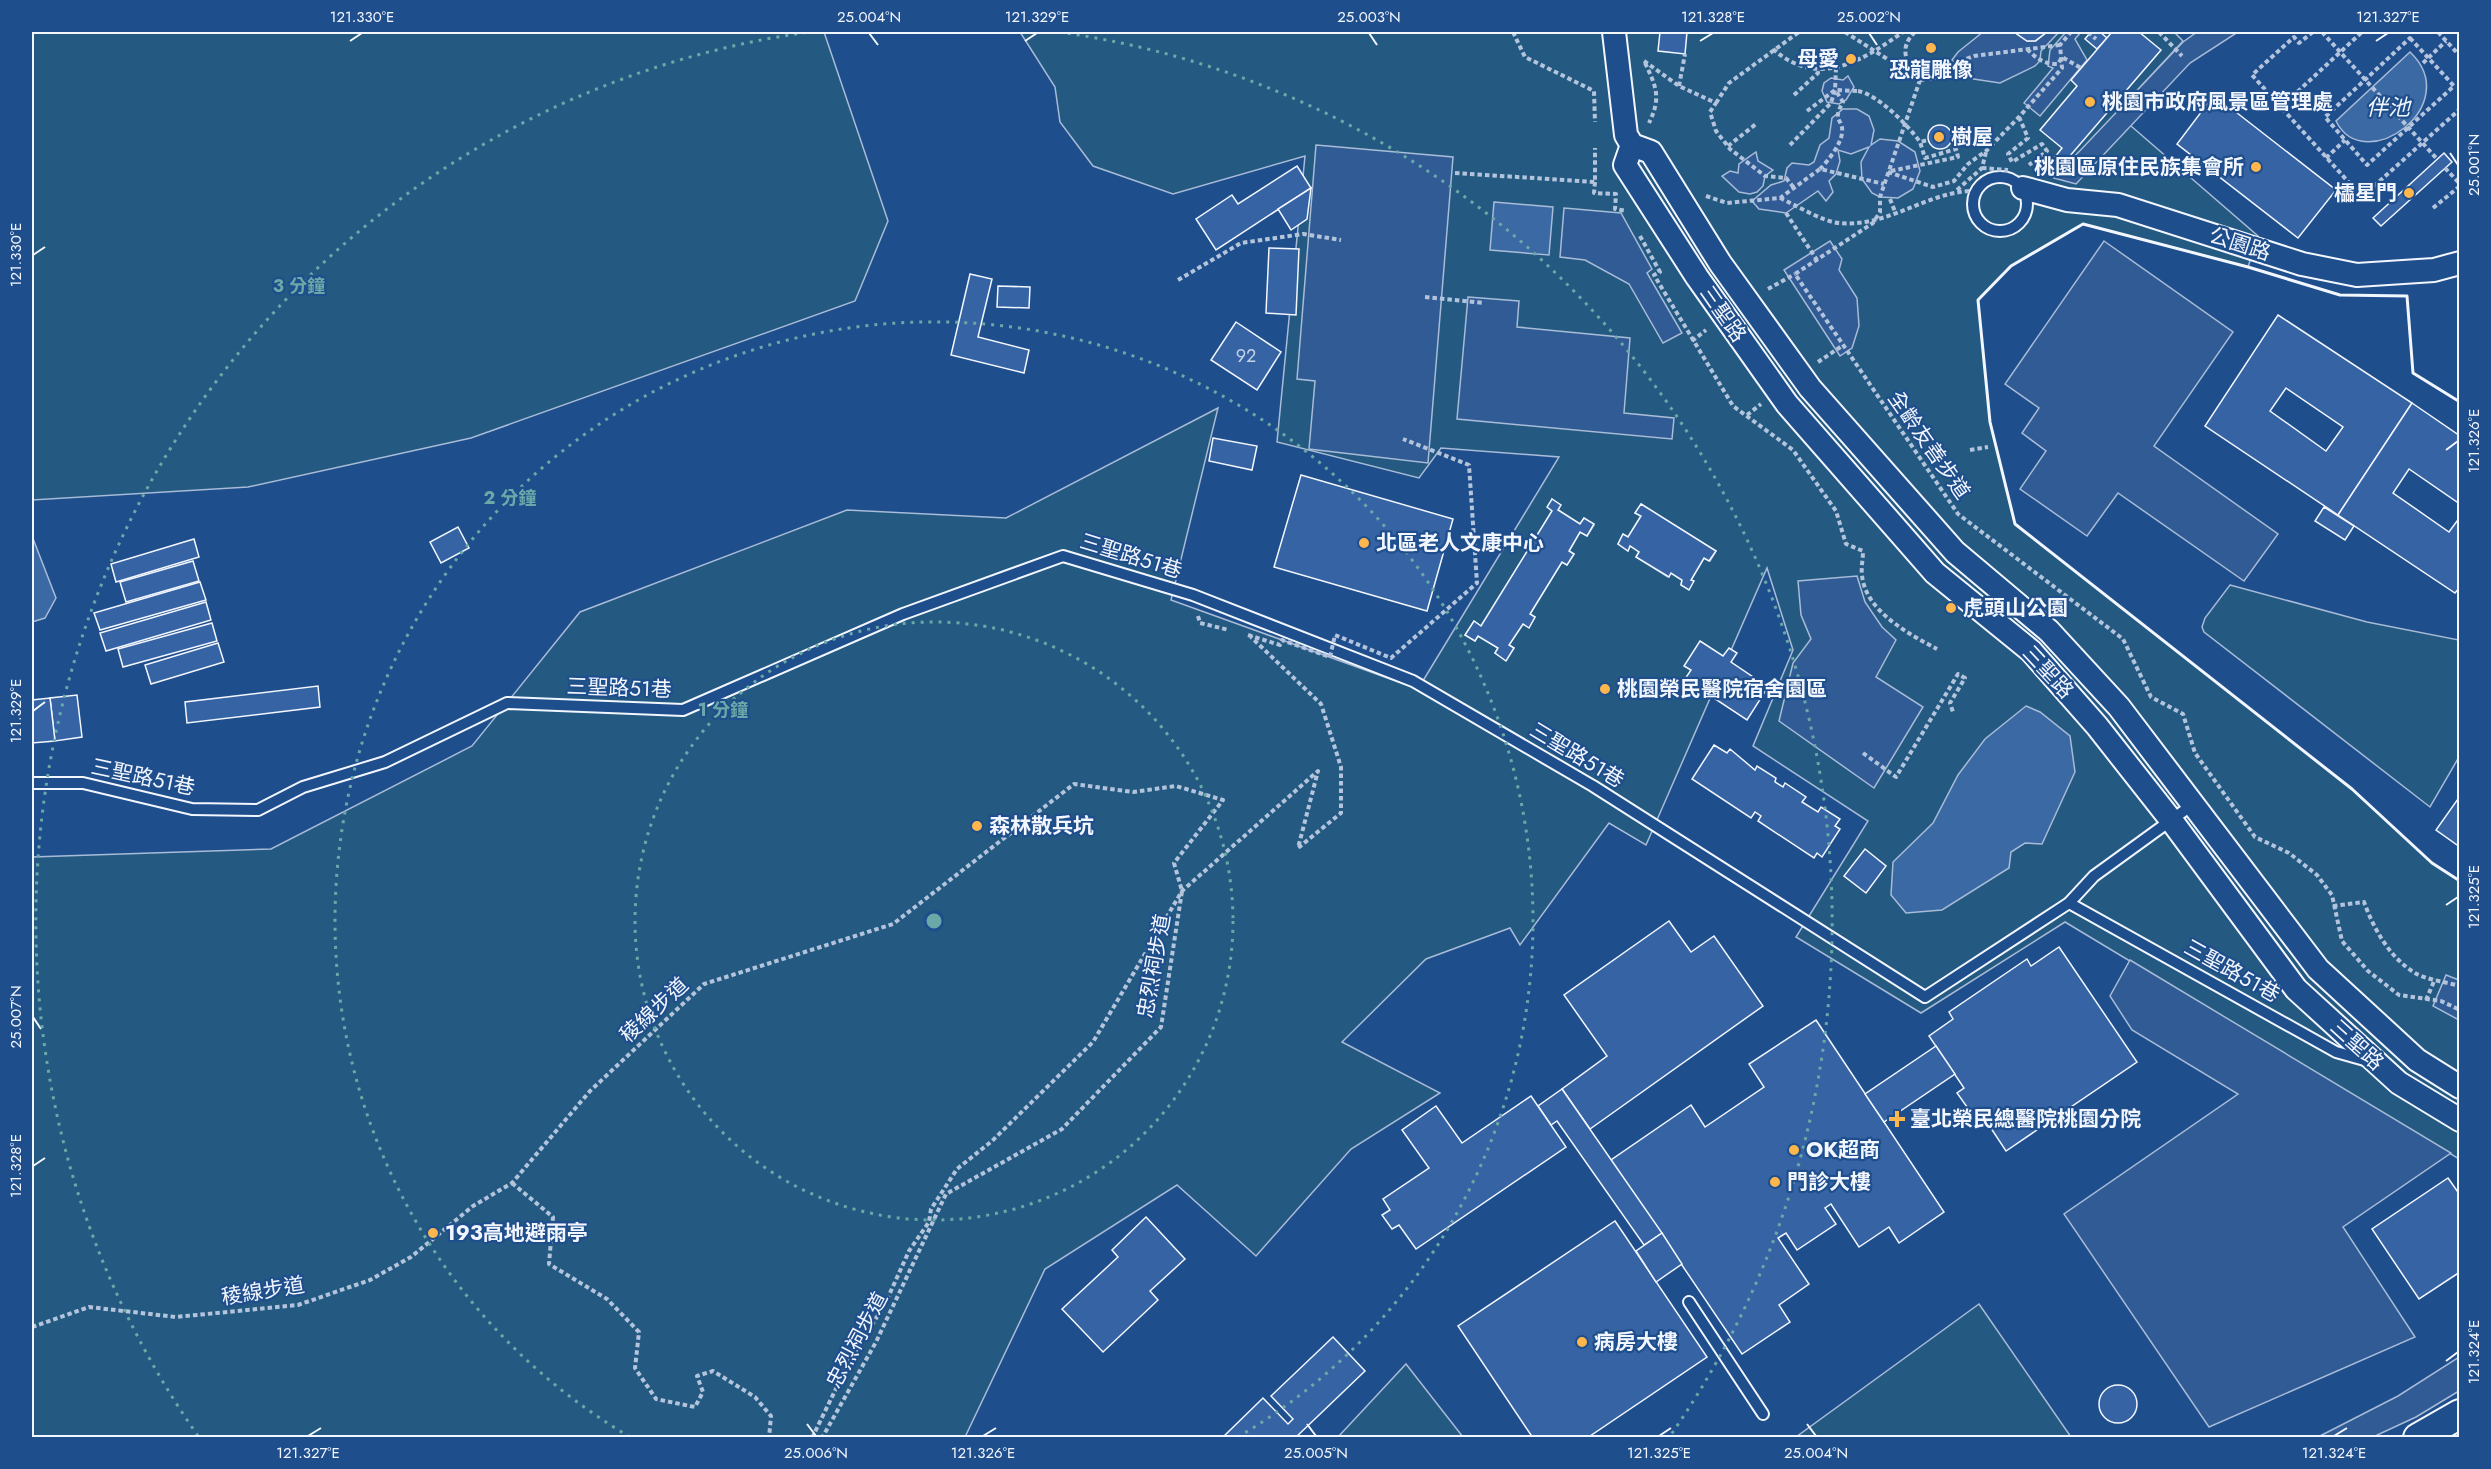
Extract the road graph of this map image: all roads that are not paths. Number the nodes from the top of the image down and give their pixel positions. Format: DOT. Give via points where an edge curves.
graph roads {
  1 [pos="1614,32"];
  2 [pos="1632,145"];
  3 [pos="2017,177"];
  4 [pos="2460,263"];
  5 [pos="32,783"];
  6 [pos="2192,805"];
  7 [pos="2171,820"];
  8 [pos="2069,903"];
  9 [pos="2380,1065"];
  10 [pos="2460,1087"];
  11 [pos="2460,1120"];
  12 [pos="1689,1302"];
  13 [pos="1763,1414"];
  14 [pos="2460,1414"];
  15 [pos="2426,1436"];
  1 -- 2 [label="street, 三聖路" via="1626,135"];
  2 -- 6 [label="street, 三聖路" via="1651,152 1720,262 1810,388 1955,552 2049,631 2119,707"];
  2 -- 7 [label="street, 三聖路" via="1625,165 1697,277 1787,404 1935,573 2031,651"];
  3 -- 3 [label="lane, 公園路" via="2027,197 2025,215 2014,227 2001,231 1988,228 1973,207 1976,191 1981,183 1999,176"];
  3 -- 4 [label="street, 公園路" via="2067,200 2118,206 2302,264 2357,275 2434,270"];
  5 -- 8 [label="lane, 三聖路51巷" via="83,783 192,809 258,810 303,787 385,762 507,702 684,710 903,614 1063,556 1193,595 1413,681 1593,786 1925,997"];
  6 -- 7 [label="lane, 三聖路51巷"];
  6 -- 10 [label="street, 三聖路" via="2318,969 2417,1060"];
  7 -- 8 [label="lane, 三聖路51巷" via="2094,876"];
  7 -- 9 [label="street, 三聖路" via="2295,989"];
  8 -- 9 [label="lane, 三聖路51巷" via="2336,1052"];
  9 -- 11 [label="street, 三聖路" via="2399,1083"];
  12 -- 13 [label="lane"];
  14 -- 15 [label="street"];
}
